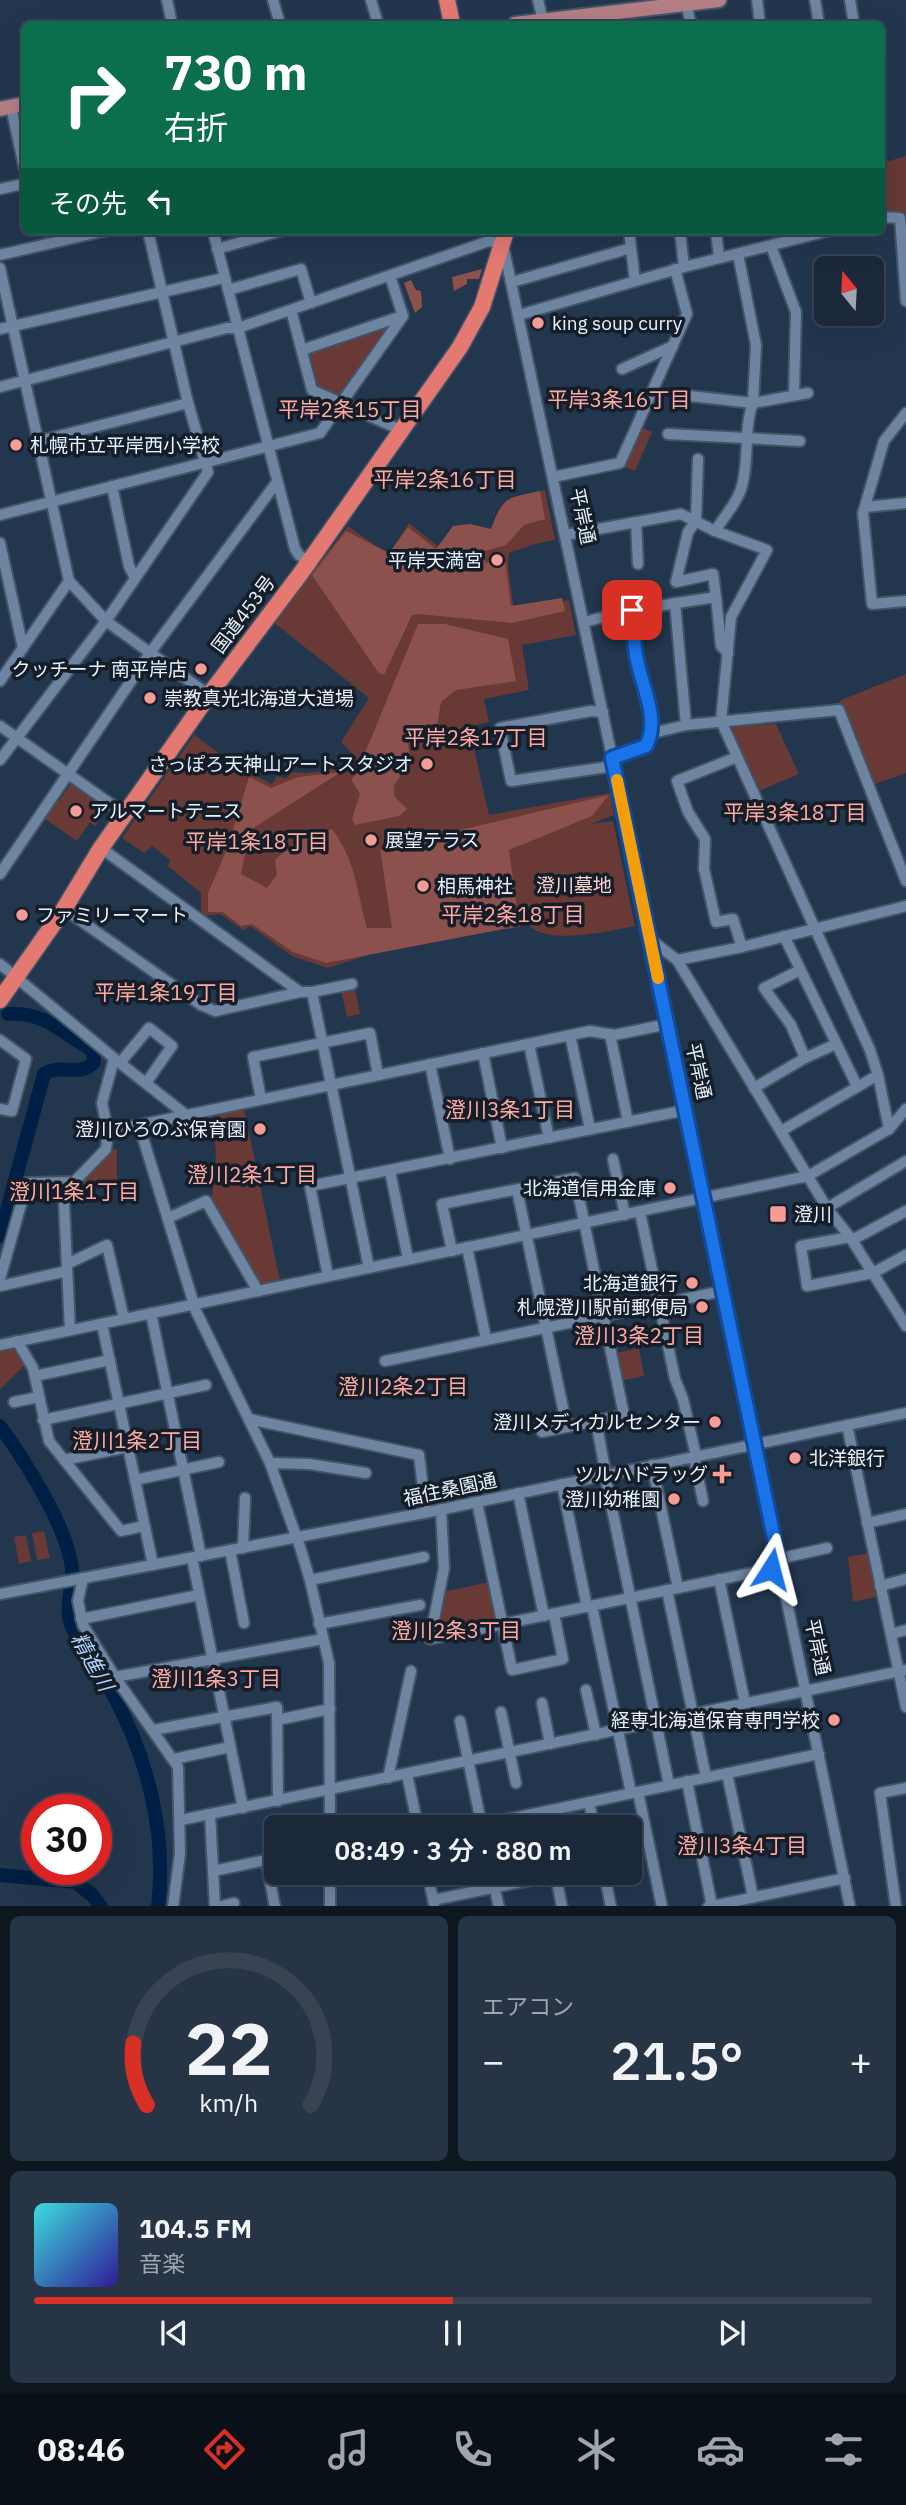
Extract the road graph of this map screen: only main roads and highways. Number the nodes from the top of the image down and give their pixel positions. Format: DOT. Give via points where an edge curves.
graph roads {
  1 [pos="447,0"];
  2 [pos="458,0"];
  3 [pos="719,0"];
  4 [pos="679,3"];
  5 [pos="589,20"];
  6 [pos="451,21"];
  7 [pos="462,21"];
  8 [pos="542,21"];
  9 [pos="501,236"];
  10 [pos="0,1000"];
  1 -- 6 [label="highway"];
  2 -- 7 [label="highway"];
  3 -- 4 [label="main road"];
  4 -- 5 [label="main road"];
  5 -- 8 [label="main road"];
  9 -- 10 [label="highway, 国道453号" via="472,327 309,562 101,848"];
}
